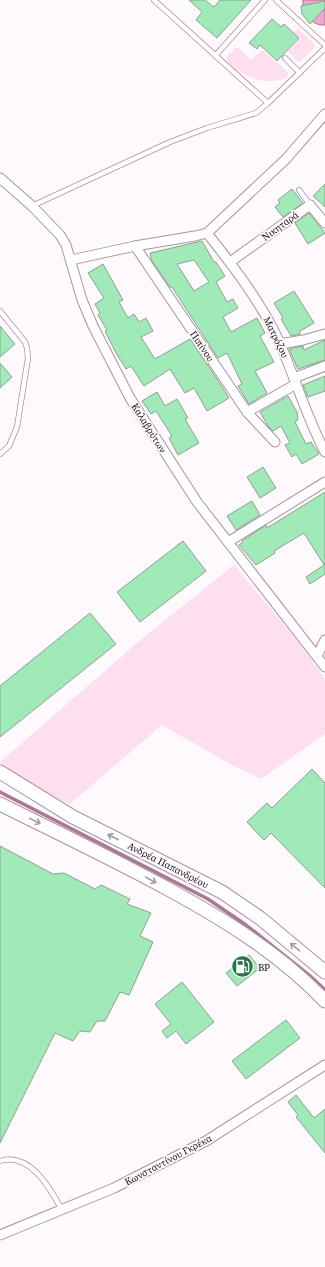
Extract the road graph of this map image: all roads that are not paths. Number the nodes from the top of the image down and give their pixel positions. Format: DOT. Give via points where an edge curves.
graph roads {
  1 [pos="154,0"];
  2 [pos="265,0"];
  3 [pos="276,0"];
  4 [pos="325,47"];
  5 [pos="215,56"];
  6 [pos="285,58"];
  7 [pos="300,73"];
  8 [pos="268,104"];
  9 [pos="325,114"];
  10 [pos="0,178"];
  11 [pos="298,190"];
  12 [pos="310,205"];
  13 [pos="32,206"];
  14 [pos="325,223"];
  15 [pos="207,232"];
  16 [pos="135,246"];
  17 [pos="71,260"];
  18 [pos="230,262"];
  19 [pos="0,311"];
  20 [pos="325,334"];
  21 [pos="280,344"];
  22 [pos="325,366"];
  23 [pos="295,381"];
  24 [pos="247,412"];
  25 [pos="275,442"];
  26 [pos="325,452"];
  27 [pos="0,454"];
  28 [pos="325,482"];
  29 [pos="228,542"];
  30 [pos="325,640"];
  31 [pos="317,656"];
  32 [pos="325,666"];
  33 [pos="0,772"];
  34 [pos="0,804"];
  35 [pos="325,972"];
  36 [pos="325,1001"];
  37 [pos="325,1065"];
  38 [pos="0,1161"];
  39 [pos="62,1210"];
  40 [pos="0,1235"];
  1 -- 5 [label="lane"];
  2 -- 5 [label="lane"];
  3 -- 4 [label="lane"];
  4 -- 7 [label="lane"];
  5 -- 8 [label="lane"];
  6 -- 7 [label="lane"];
  7 -- 8 [label="lane"];
  8 -- 13 [label="lane" via="248,116 170,142"];
  9 -- 15 [label="street" via="292,153"];
  10 -- 13 [label="street, Καλαβρύτων"];
  11 -- 12 [label="lane"];
  12 -- 14 [label="street"];
  12 -- 18 [label="street, Νικηταρά"];
  13 -- 17 [label="street, Καλαβρύτων" via="60,235"];
  15 -- 16 [label="street"];
  15 -- 18 [label="street, Ματρόζου"];
  16 -- 17 [label="street"];
  16 -- 24 [label="street, Πιπίνου"];
  17 -- 29 [label="street, Καλαβρύτων" via="77,287 87,313 130,398 197,502"];
  18 -- 21 [label="street, Ματρόζου" via="269,322"];
  19 -- 27 [label="lane" via="25,342 28,358 17,427 8,446"];
  20 -- 21 [label="street"];
  21 -- 23 [label="street, Ματρόζου"];
  22 -- 23 [label="street"];
  23 -- 24 [label="street"];
  23 -- 26 [label="street, Ματρόζου"];
  24 -- 25 [label="street, Πιπίνου"];
  28 -- 29 [label="street"];
  29 -- 31 [label="street, Καλαβρύτων"];
  30 -- 31 [label="street"];
  31 -- 32 [label="street, Καλαβρύτων"];
  35 -- 33 [label="main road, Ανδρέα Παπανδρέου, one-way" via="260,918 222,892 73,817"];
  34 -- 36 [label="main road, Ανδρέα Παπανδρέου, one-way" via="104,855 223,920 276,957"];
  37 -- 39 [label="street, Κωνσταντίνου Γκρέκα" via="206,1141 114,1188"];
  38 -- 39 [label="lane" via="12,1159 34,1170 45,1181"];
  39 -- 40 [label="street, Κωνσταντίνου Γκρέκα"];
}
